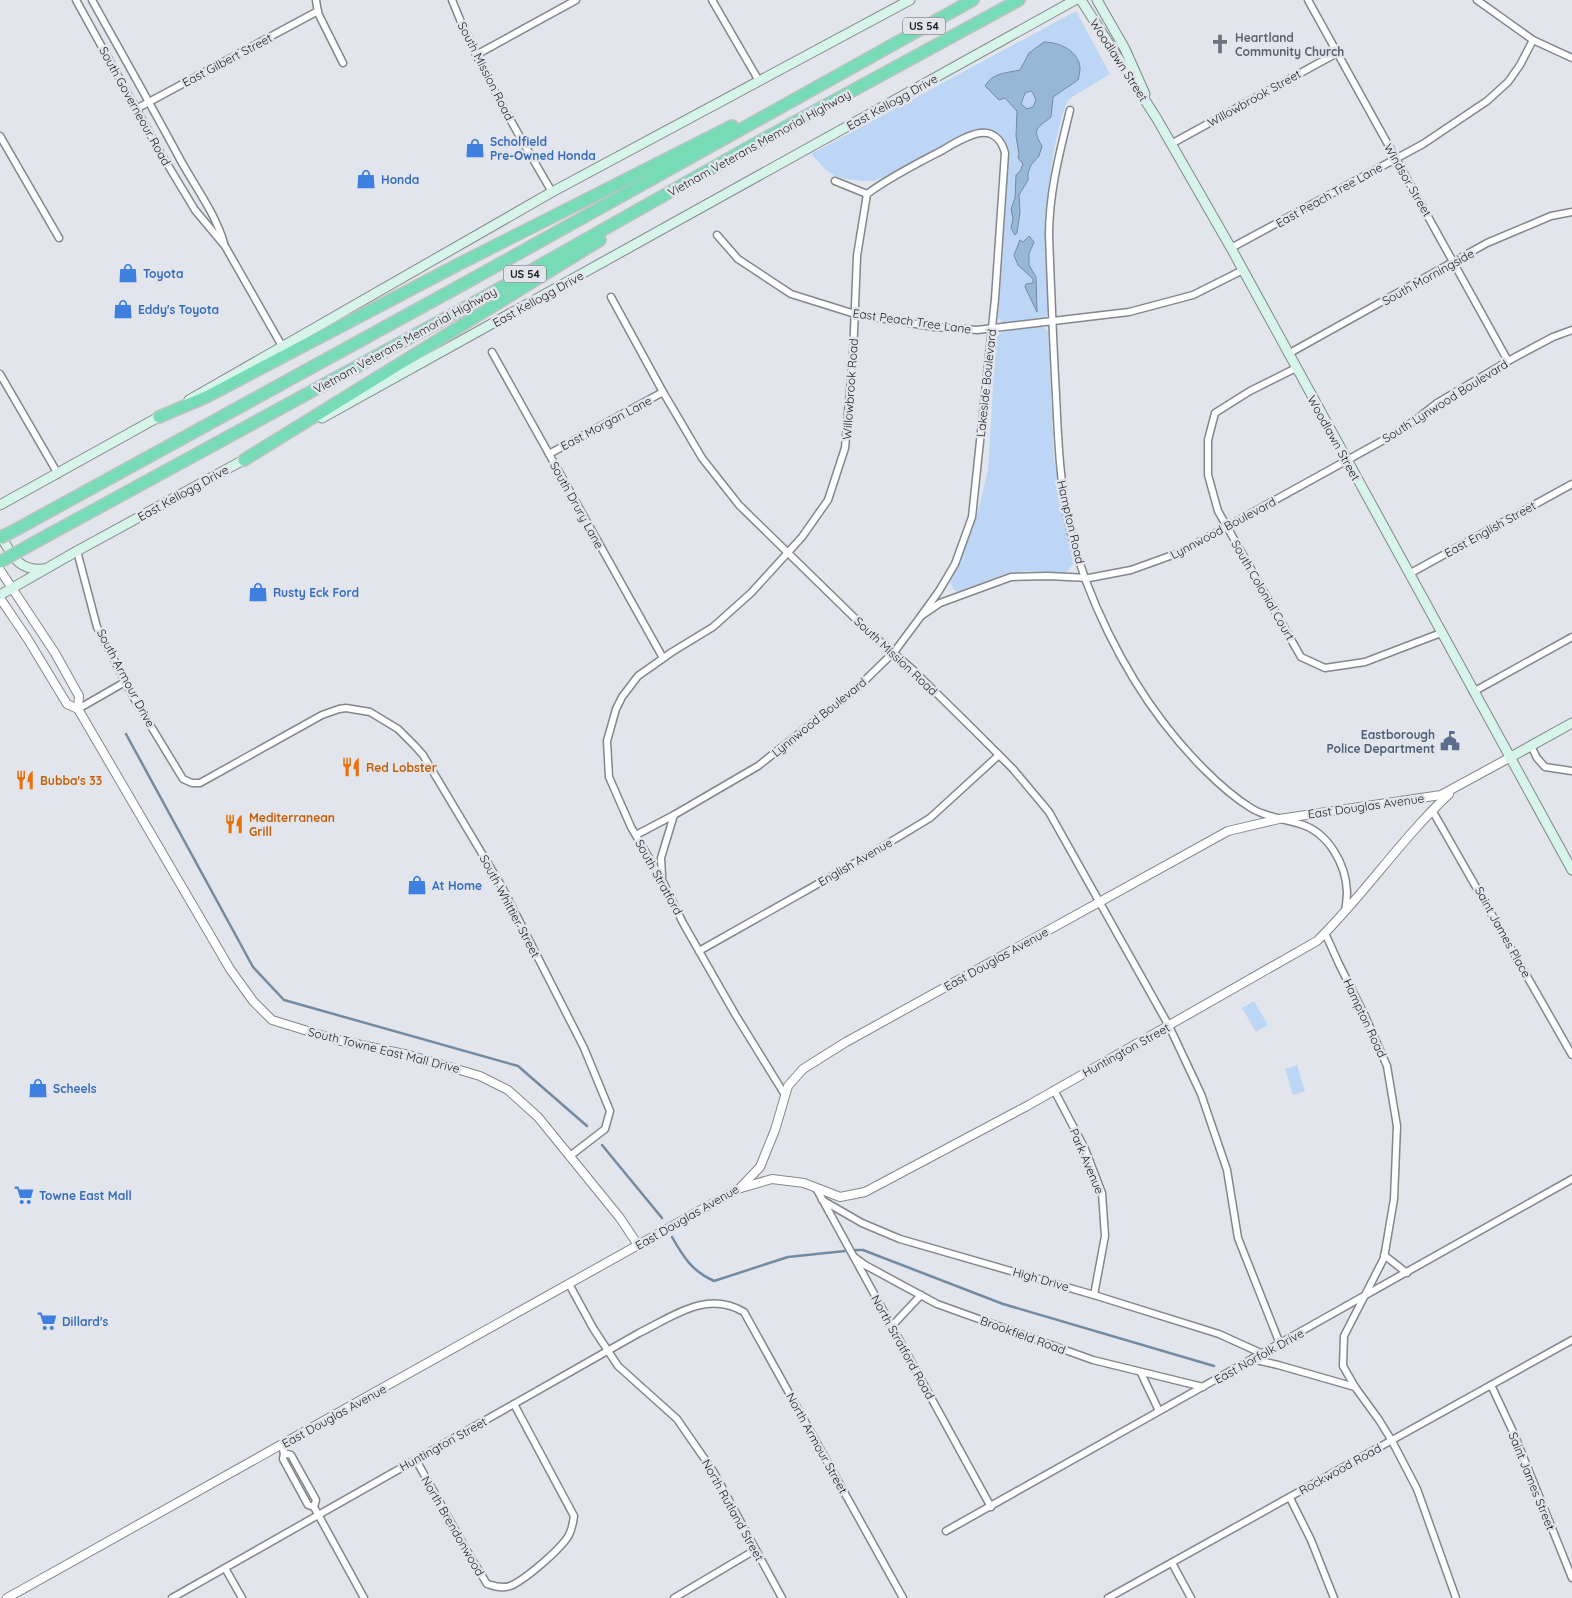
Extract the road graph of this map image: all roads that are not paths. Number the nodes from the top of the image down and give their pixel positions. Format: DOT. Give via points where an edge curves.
graph roads {
  1 [pos="76,0"];
  2 [pos="92,0"];
  3 [pos="316,0"];
  4 [pos="452,0"];
  5 [pos="712,0"];
  6 [pos="910,0"];
  7 [pos="973,0"];
  8 [pos="1019,0"];
  9 [pos="1060,0"];
  10 [pos="1075,0"];
  11 [pos="1081,0"];
  12 [pos="1097,0"];
  13 [pos="1308,0"];
  14 [pos="1477,0"];
  15 [pos="571,1"];
  16 [pos="318,10"];
  17 [pos="1052,13"];
  18 [pos="1533,40"];
  19 [pos="876,53"];
  20 [pos="1337,53"];
  21 [pos="476,55"];
  22 [pos="1572,58"];
  23 [pos="343,63"];
  24 [pos="759,81"];
  25 [pos="149,102"];
  26 [pos="136,109"];
  27 [pos="1070,110"];
  28 [pos="1157,120"];
  29 [pos="0,136"];
  30 [pos="1171,144"];
  31 [pos="751,146"];
  32 [pos="1395,158"];
  33 [pos="835,181"];
  34 [pos="552,192"];
  35 [pos="867,194"];
  36 [pos="206,204"];
  37 [pos="195,210"];
  38 [pos="1572,212"];
  39 [pos="717,234"];
  40 [pos="59,238"];
  41 [pos="225,246"];
  42 [pos="1230,248"];
  43 [pos="1454,262"];
  44 [pos="1243,270"];
  45 [pos="611,297"];
  46 [pos="855,314"];
  47 [pos="1052,321"];
  48 [pos="991,329"];
  49 [pos="1572,330"];
  50 [pos="282,346"];
  51 [pos="492,352"];
  52 [pos="1288,354"];
  53 [pos="1508,361"];
  54 [pos="1296,368"];
  55 [pos="0,374"];
  56 [pos="663,392"];
  57 [pos="159,417"];
  58 [pos="549,454"];
  59 [pos="244,460"];
  60 [pos="1347,462"];
  61 [pos="58,474"];
  62 [pos="1572,484"];
  63 [pos="4,503"];
  64 [pos="0,511"];
  65 [pos="1227,527"];
  66 [pos="0,537"];
  67 [pos="77,551"];
  68 [pos="788,553"];
  69 [pos="0,562"];
  70 [pos="46,568"];
  71 [pos="0,570"];
  72 [pos="1409,574"];
  73 [pos="1085,578"];
  74 [pos="12,588"];
  75 [pos="0,596"];
  76 [pos="921,616"];
  77 [pos="1441,633"];
  78 [pos="1572,637"];
  79 [pos="893,653"];
  80 [pos="663,658"];
  81 [pos="125,682"];
  82 [pos="1473,692"];
  83 [pos="78,709"];
  84 [pos="1572,723"];
  85 [pos="1531,746"];
  86 [pos="999,755"];
  87 [pos="1509,758"];
  88 [pos="1572,771"];
  89 [pos="203,781"];
  90 [pos="1455,788"];
  91 [pos="1432,810"];
  92 [pos="674,814"];
  93 [pos="1280,819"];
  94 [pos="636,835"];
  95 [pos="1572,870"];
  96 [pos="663,882"];
  97 [pos="1100,901"];
  98 [pos="1345,913"];
  99 [pos="1325,934"];
  100 [pos="699,951"];
  101 [pos="1169,1026"];
  102 [pos="1572,1055"];
  103 [pos="1054,1090"];
  104 [pos="785,1095"];
  105 [pos="570,1156"];
  106 [pos="1572,1179"];
  107 [pos="740,1188"];
  108 [pos="816,1188"];
  109 [pos="822,1200"];
  110 [pos="638,1245"];
  111 [pos="1384,1255"];
  112 [pos="854,1258"];
  113 [pos="1408,1273"];
  114 [pos="569,1284"];
  115 [pos="920,1295"];
  116 [pos="1094,1295"];
  117 [pos="1365,1296"];
  118 [pos="718,1303"];
  119 [pos="891,1328"];
  120 [pos="1572,1340"];
  121 [pos="1280,1344"];
  122 [pos="608,1351"];
  123 [pos="1263,1354"];
  124 [pos="1252,1359"];
  125 [pos="1141,1373"];
  126 [pos="1491,1385"];
  127 [pos="1203,1387"];
  128 [pos="1355,1387"];
  129 [pos="514,1404"];
  130 [pos="1159,1411"];
  131 [pos="1392,1440"];
  132 [pos="282,1449"];
  133 [pos="416,1460"];
  134 [pos="1290,1498"];
  135 [pos="991,1506"];
  136 [pos="318,1514"];
  137 [pos="946,1531"];
  138 [pos="755,1550"];
  139 [pos="1172,1563"];
  140 [pos="225,1568"];
  141 [pos="1572,1578"];
  142 [pos="7,1598"];
  143 [pos="172,1598"];
  144 [pos="242,1598"];
  145 [pos="364,1598"];
  146 [pos="674,1598"];
  147 [pos="782,1598"];
  148 [pos="903,1598"];
  149 [pos="1108,1598"];
  150 [pos="1191,1598"];
  151 [pos="1334,1598"];
  152 [pos="1456,1598"];
  1 -- 26 [label="street, South Governeour Road"];
  2 -- 25 [label="street, South Governeour Road"];
  3 -- 16 [label="street"];
  4 -- 21 [label="street, South Mission Road"];
  5 -- 24 [label="street"];
  6 -- 24 [label="main road"];
  7 -- 19 [label="highway, Vietnam Veterans Memorial Highway / US 54"];
  8 -- 31 [label="highway, Vietnam Veterans Memorial Highway / US 54"];
  9 -- 17 [label="main road"];
  10 -- 17 [label="main road, East Kellogg Drive"];
  11 -- 28 [label="main road, Woodlawn Street"];
  12 -- 28 [label="main road, Woodlawn Street" via="1125,49"];
  13 -- 20 [label="street, Windsor Street"];
  14 -- 18 [label="street"];
  15 -- 21 [label="street"];
  16 -- 23 [label="street"];
  16 -- 25 [label="street, East Gilbert Street"];
  17 -- 59 [label="main road, East Kellogg Drive"];
  18 -- 22 [label="street"];
  18 -- 32 [label="street, East Peach Tree Lane" via="1508,82 1487,101 1423,144"];
  19 -- 57 [label="highway" via="470,258 206,397"];
  19 -- 66 [label="highway, Vietnam Veterans Memorial Highway / US 54, bridge" via="469,281"];
  20 -- 30 [label="street, Willowbrook Street"];
  20 -- 32 [label="street, Windsor Street"];
  21 -- 34 [label="street, South Mission Road"];
  24 -- 34 [label="main road"];
  25 -- 26 [label="street, East Gilbert Street"];
  25 -- 36 [label="street, South Governeour Road"];
  26 -- 37 [label="street, South Governeour Road"];
  27 -- 47 [label="street, Hampton Road" via="1056,166 1049,214"];
  28 -- 30 [label="main road, Woodlawn Street"];
  29 -- 40 [label="street"];
  30 -- 42 [label="main road, Woodlawn Street"];
  31 -- 59 [label="highway"];
  31 -- 69 [label="highway, Vietnam Veterans Memorial Highway / US 54, bridge" via="479,300"];
  32 -- 42 [label="street, East Peach Tree Lane"];
  32 -- 43 [label="street, Windsor Street"];
  33 -- 35 [label="street"];
  34 -- 50 [label="main road"];
  35 -- 46 [label="street, Willowbrook Road" via="857,256"];
  35 -- 48 [label="street, Lakeside Boulevard" via="965,138 981,133 998,138 1005,153"];
  36 -- 37 [label="street"];
  36 -- 41 [label="street, South Governeour Road"];
  37 -- 41 [label="street, South Governeour Road"];
  38 -- 43 [label="street, South Morningside" via="1551,216 1488,243"];
  39 -- 46 [label="street, East Peach Tree Lane" via="738,260 790,294"];
  41 -- 50 [label="street, South Governeour Road"];
  42 -- 44 [label="main road, Woodlawn Street"];
  43 -- 52 [label="street, South Morningside"];
  43 -- 53 [label="street, Windsor Street"];
  44 -- 47 [label="street, East Peach Tree Lane" via="1193,295 1129,312"];
  44 -- 52 [label="main road, Woodlawn Street"];
  45 -- 56 [label="street, South Mission Road"];
  46 -- 48 [label="street, East Peach Tree Lane" via="934,327"];
  46 -- 68 [label="street, Willowbrook Road" via="845,448 828,500"];
  47 -- 48 [label="street, East Peach Tree Lane"];
  47 -- 73 [label="street, Hampton Road" via="1060,475 1071,533"];
  48 -- 76 [label="street, Lakeside Boulevard" via="972,517 955,564"];
  49 -- 53 [label="street, South Lynwood Boulevard"];
  50 -- 57 [label="main road"];
  51 -- 58 [label="street, South Drury Lane"];
  52 -- 54 [label="main road, Woodlawn Street"];
  53 -- 60 [label="street, South Lynwood Boulevard"];
  54 -- 60 [label="main road, Woodlawn Street"];
  54 -- 65 [label="street, South Colonial Court" via="1215,413 1208,440 1208,475 1218,511"];
  55 -- 61 [label="street"];
  56 -- 58 [label="street, East Morgan Lane"];
  56 -- 68 [label="street, South Mission Road" via="702,458 739,505"];
  57 -- 61 [label="main road"];
  58 -- 80 [label="street, South Drury Lane"];
  59 -- 67 [label="main road, East Kellogg Drive"];
  60 -- 65 [label="street, Lynnwood Boulevard"];
  60 -- 72 [label="main road, Woodlawn Street"];
  61 -- 63 [label="main road"];
  62 -- 72 [label="street, East English Street"];
  63 -- 64 [label="main road"];
  65 -- 73 [label="street, Lynnwood Boulevard" via="1182,552 1131,570"];
  65 -- 77 [label="street, South Colonial Court" via="1301,657 1311,662 1325,668 1365,662"];
  66 -- 70 [label="main road" via="24,567 34,570"];
  67 -- 70 [label="main road, East Kellogg Drive"];
  67 -- 81 [label="street, South Armour Drive" via="97,627"];
  68 -- 79 [label="street, South Mission Road"];
  68 -- 80 [label="street, Willowbrook Road" via="751,593 713,626"];
  70 -- 74 [label="main road, East Kellogg Drive"];
  71 -- 74 [label="street, South Towne East Mall Drive"];
  72 -- 77 [label="main road, Woodlawn Street"];
  73 -- 76 [label="street, Lynnwood Boulevard" via="1011,577 940,603"];
  73 -- 93 [label="street, Hampton Road" via="1121,657 1163,722 1205,770 1233,794 1252,809"];
  74 -- 75 [label="main road, East Kellogg Drive"];
  74 -- 83 [label="street, South Towne East Mall Drive" via="79,696"];
  75 -- 83 [label="street, South Towne East Mall Drive" via="67,704"];
  76 -- 79 [label="street, Lynnwood Boulevard"];
  77 -- 82 [label="main road, Woodlawn Street"];
  78 -- 82 [label="street"];
  79 -- 86 [label="street, South Mission Road"];
  79 -- 92 [label="street, Lynnwood Boulevard" via="857,688 758,766"];
  80 -- 94 [label="street, South Stratford" via="638,676 622,697 607,741 609,777"];
  81 -- 83 [label="street"];
  81 -- 89 [label="street, South Armour Drive" via="183,779 192,783"];
  82 -- 87 [label="main road, Woodlawn Street"];
  83 -- 105 [label="street, South Towne East Mall Drive" via="230,969 253,1001 272,1020 480,1076 508,1090 538,1117"];
  84 -- 85 [label="main road, East Douglas Avenue"];
  85 -- 87 [label="main road, East Douglas Avenue"];
  85 -- 88 [label="street" via="1545,767"];
  86 -- 97 [label="street, South Mission Road" via="1049,812"];
  86 -- 100 [label="street, English Avenue" via="930,818"];
  87 -- 90 [label="street, East Douglas Avenue"];
  87 -- 95 [label="main road, Woodlawn Street"];
  89 -- 105 [label="street, South Whittier Street" via="322,715 346,708 370,712 398,729 415,746 502,887 584,1048 610,1111 605,1129"];
  90 -- 91 [label="street, Huntington Street"];
  90 -- 93 [label="street, East Douglas Avenue" via="1441,795"];
  91 -- 98 [label="street, Huntington Street"];
  91 -- 102 [label="street, Saint James Place"];
  92 -- 94 [label="street, Lynnwood Boulevard"];
  92 -- 96 [label="street" via="661,858"];
  93 -- 97 [label="street, East Douglas Avenue" via="1228,831"];
  93 -- 98 [label="street, Hampton Road" via="1316,831 1330,844 1342,867 1347,890"];
  94 -- 96 [label="street, South Stratford"];
  96 -- 100 [label="street, South Stratford"];
  97 -- 101 [label="street, South Mission Road"];
  97 -- 104 [label="street, East Douglas Avenue" via="839,1046 803,1069 788,1086"];
  98 -- 99 [label="street, Huntington Street"];
  99 -- 101 [label="street, Huntington Street"];
  99 -- 111 [label="street, Hampton Road" via="1387,1066 1397,1126 1394,1198"];
  100 -- 104 [label="street, South Stratford"];
  101 -- 103 [label="street, Huntington Street"];
  101 -- 121 [label="street, South Mission Road" via="1201,1094 1227,1170 1238,1238"];
  103 -- 108 [label="street, Huntington Street" via="865,1192 840,1197"];
  103 -- 116 [label="street, Park Avenue" via="1085,1149 1102,1193 1105,1236"];
  104 -- 107 [label="street, East Douglas Avenue" via="760,1167"];
  105 -- 110 [label="street, South Towne East Mall Drive"];
  106 -- 113 [label="street, East Norfolk Drive"];
  107 -- 108 [label="street, Huntington Street" via="772,1179"];
  107 -- 110 [label="street, East Douglas Avenue"];
  108 -- 109 [label="street, North Stratford Road"];
  109 -- 112 [label="street, North Stratford Road"];
  109 -- 116 [label="street, High Drive" via="862,1223 900,1239"];
  110 -- 114 [label="street, East Douglas Avenue"];
  111 -- 113 [label="street"];
  111 -- 117 [label="street, Hampton Road"];
  112 -- 115 [label="street, Brookfield Road"];
  112 -- 119 [label="street, North Stratford Road"];
  113 -- 117 [label="street, East Norfolk Drive"];
  114 -- 122 [label="street, North Rutland Street"];
  114 -- 132 [label="street, East Douglas Avenue"];
  115 -- 119 [label="street"];
  115 -- 125 [label="street, Brookfield Road" via="1084,1357"];
  116 -- 123 [label="street, High Drive" via="1219,1334"];
  117 -- 121 [label="street, East Norfolk Drive"];
  117 -- 128 [label="street, Hampton Road" via="1344,1336 1343,1366"];
  118 -- 122 [label="street, Huntington Street" via="696,1305"];
  118 -- 148 [label="street, North Armour Street" via="732,1305 744,1312"];
  119 -- 135 [label="street, North Stratford Road"];
  120 -- 126 [label="street, Rockwood Road"];
  121 -- 123 [label="street, East Norfolk Drive"];
  122 -- 129 [label="street, Huntington Street"];
  122 -- 138 [label="street, North Rutland Street" via="618,1366 677,1418 713,1471"];
  123 -- 124 [label="street, East Norfolk Drive"];
  124 -- 127 [label="street, East Norfolk Drive"];
  124 -- 128 [label="street"];
  125 -- 127 [label="street, Brookfield Road"];
  125 -- 130 [label="street"];
  126 -- 131 [label="street, Rockwood Road"];
  126 -- 141 [label="street, Saint James Street"];
  127 -- 130 [label="street, East Norfolk Drive"];
  128 -- 131 [label="street, Hampton Road"];
  129 -- 133 [label="street, Huntington Street"];
  129 -- 133 [label="street, North Brendonwood" via="574,1516 568,1537 527,1576 515,1583 499,1587 487,1584"];
  130 -- 135 [label="street, East Norfolk Drive"];
  131 -- 134 [label="street, Rockwood Road"];
  131 -- 152 [label="street, Hampton Road" via="1417,1489"];
  132 -- 136 [label="street" via="283,1459 308,1505 314,1507"];
  132 -- 142 [label="street, East Douglas Avenue"];
  133 -- 136 [label="street, Huntington Street"];
  134 -- 139 [label="street, Rockwood Road"];
  134 -- 151 [label="street"];
  135 -- 137 [label="street, East Norfolk Drive"];
  136 -- 140 [label="street, Huntington Street"];
  136 -- 145 [label="street"];
  138 -- 146 [label="street"];
  138 -- 147 [label="street, North Rutland Street"];
  139 -- 149 [label="street, Rockwood Road"];
  139 -- 150 [label="street"];
  140 -- 143 [label="street, Huntington Street"];
  140 -- 144 [label="street"];
}
